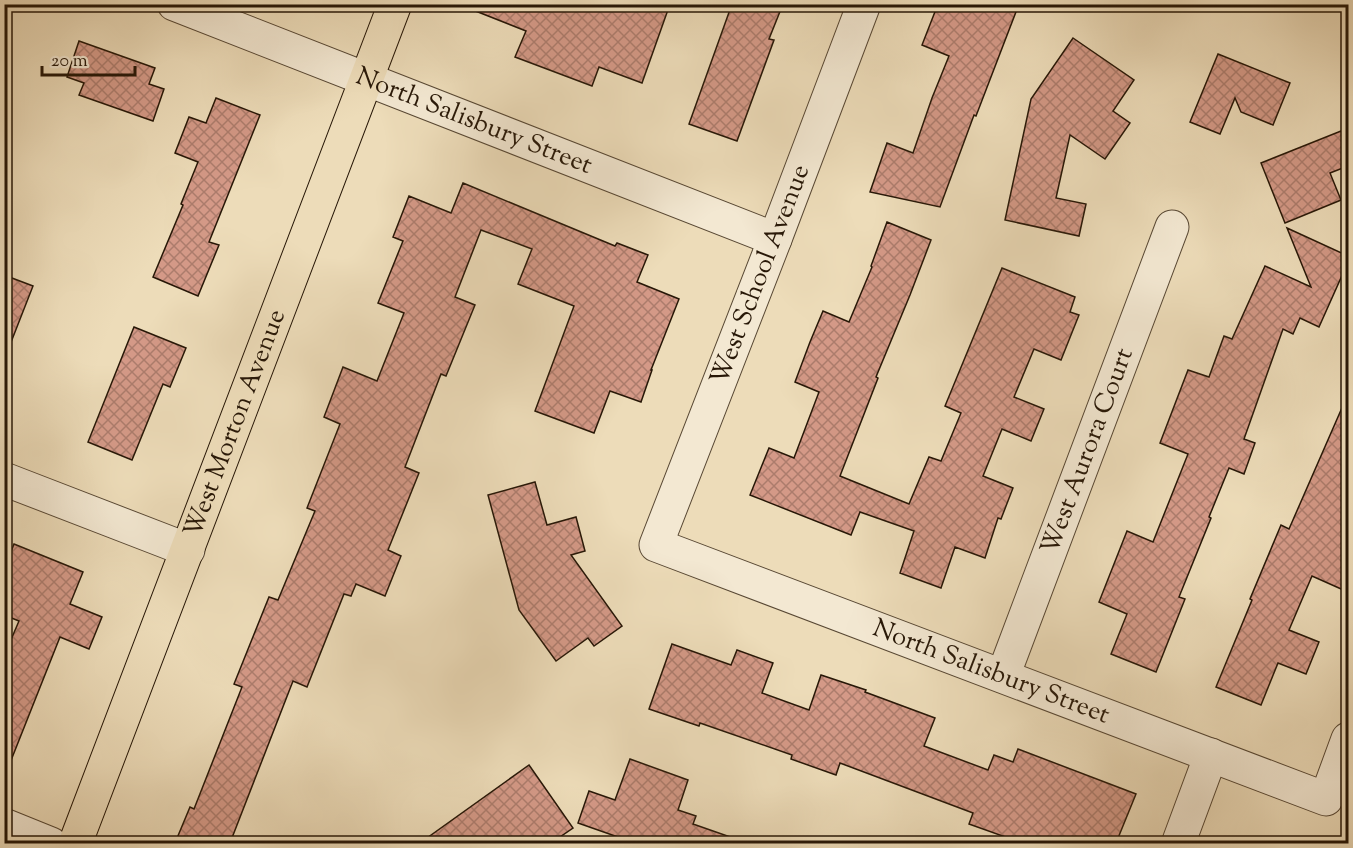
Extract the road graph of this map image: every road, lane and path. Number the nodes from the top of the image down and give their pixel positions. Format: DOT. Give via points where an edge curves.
graph roads {
  1 [pos="174,4"];
  2 [pos="395,4"];
  3 [pos="864,4"];
  4 [pos="366,79"];
  5 [pos="1172,227"];
  6 [pos="775,239"];
  7 [pos="4,479"];
  8 [pos="656,545"];
  9 [pos="188,550"];
  10 [pos="1003,676"];
  11 [pos="1348,739"];
  12 [pos="1211,755"];
  13 [pos="4,825"];
  14 [pos="51,843"];
  15 [pos="75,843"];
  16 [pos="1178,843"];
  1 -- 4 [label="street, North Salisbury Street"];
  2 -- 4 [label="main road, West Morton Avenue"];
  3 -- 6 [label="street, West School Avenue"];
  4 -- 6 [label="street, North Salisbury Street"];
  4 -- 9 [label="main road, West Morton Avenue"];
  5 -- 10 [label="street, West Aurora Court"];
  6 -- 8 [label="street, West School Avenue"];
  7 -- 9 [label="street"];
  8 -- 10 [label="street, North Salisbury Street"];
  9 -- 15 [label="main road, West Morton Avenue"];
  10 -- 12 [label="street, North Salisbury Street"];
  11 -- 12 [label="street, North Salisbury Street" via="1326,799"];
  12 -- 16 [label="street"];
  13 -- 14 [label="street"];
}
